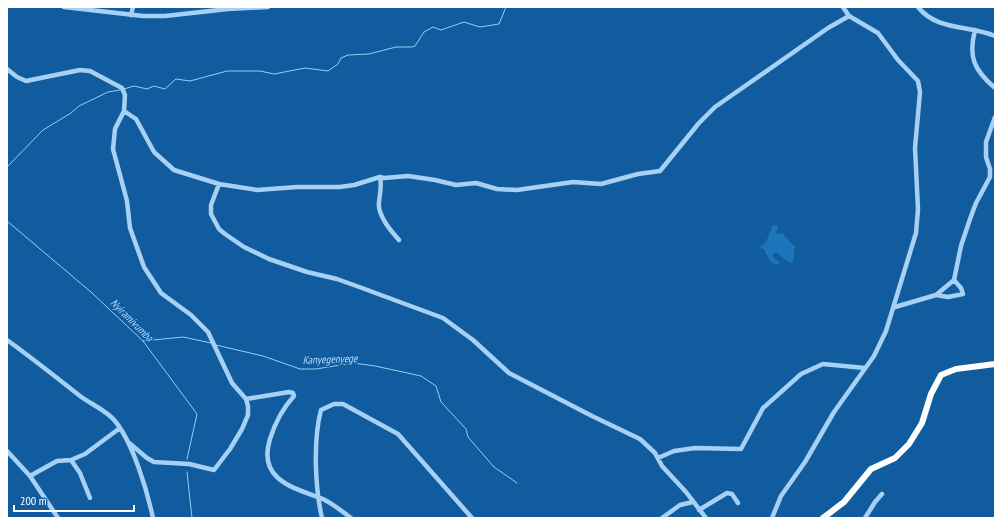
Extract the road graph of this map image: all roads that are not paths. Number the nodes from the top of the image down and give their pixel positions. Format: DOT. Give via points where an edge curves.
graph roads {
  1 [pos="64,7"];
  2 [pos="133,7"];
  3 [pos="268,7"];
  4 [pos="843,7"];
  5 [pos="918,7"];
  6 [pos="131,15"];
  7 [pos="849,16"];
  8 [pos="975,30"];
  9 [pos="995,36"];
  10 [pos="7,69"];
  11 [pos="995,88"];
  12 [pos="124,111"];
  13 [pos="995,117"];
  14 [pos="380,177"];
  15 [pos="220,184"];
  16 [pos="399,240"];
  17 [pos="954,280"];
  18 [pos="936,295"];
  19 [pos="895,307"];
  20 [pos="7,340"];
  21 [pos="995,364"];
  22 [pos="865,368"];
  23 [pos="246,399"];
  24 [pos="120,428"];
  25 [pos="128,442"];
  26 [pos="7,451"];
  27 [pos="658,458"];
  28 [pos="70,460"];
  29 [pos="30,476"];
  30 [pos="882,494"];
  31 [pos="90,498"];
  32 [pos="317,498"];
  33 [pos="693,502"];
  34 [pos="738,503"];
  35 [pos="699,510"];
  36 [pos="58,518"];
  37 [pos="153,518"];
  38 [pos="322,518"];
  39 [pos="351,518"];
  40 [pos="472,518"];
  41 [pos="662,518"];
  42 [pos="706,518"];
  43 [pos="772,518"];
  44 [pos="823,518"];
  45 [pos="865,518"];
  1 -- 6 [label="street"];
  2 -- 6 [label="street"];
  3 -- 6 [label="street" via="165,16"];
  4 -- 7 [label="street"];
  5 -- 8 [label="street" via="942,24"];
  7 -- 14 [label="street" via="715,107 660,171 601,184 573,182 517,190 497,189 476,183 456,185 418,177"];
  7 -- 19 [label="street" via="878,33 901,64 918,81 920,87 915,148 917,227"];
  8 -- 9 [label="street"];
  8 -- 11 [label="street" via="971,51 974,61 981,74"];
  10 -- 12 [label="street" via="26,81 80,70 90,71 122,88 125,95"];
  12 -- 15 [label="street" via="136,119 154,152 174,170"];
  12 -- 23 [label="street" via="115,129 113,149 127,201 130,228 142,262 161,293 191,315 208,332 232,383"];
  13 -- 17 [label="street" via="986,142 990,177 970,219"];
  14 -- 15 [label="street" via="340,187 298,187 264,191"];
  14 -- 16 [label="street" via="380,211 390,230"];
  15 -- 27 [label="street" via="211,205 213,221 219,229 244,247 289,267 337,279 443,318 473,340 509,373 635,435"];
  17 -- 18 [label="street"];
  17 -- 18 [label="street" via="963,294 948,297"];
  18 -- 19 [label="street"];
  19 -- 22 [label="street" via="884,337"];
  20 -- 24 [label="street" via="108,414"];
  21 -- 44 [label="highway" via="956,369 941,375 931,394 922,423 909,444 895,458 872,469 844,502"];
  22 -- 27 [label="street" via="823,364 801,374 763,408 741,449 695,448 674,451"];
  22 -- 43 [label="street" via="781,496"];
  23 -- 25 [label="street" via="246,420 230,449 214,470 189,464 154,462"];
  23 -- 32 [label="street" via="293,393 294,396 275,424 268,446 267,463 279,480"];
  24 -- 25 [label="street"];
  24 -- 28 [label="street" via="98,445"];
  25 -- 37 [label="street"];
  26 -- 29 [label="street"];
  27 -- 33 [label="street"];
  28 -- 29 [label="street" via="56,460"];
  28 -- 31 [label="street" via="80,473"];
  29 -- 36 [label="street"];
  30 -- 45 [label="street"];
  32 -- 38 [label="street"];
  32 -- 39 [label="street" via="328,502"];
  32 -- 40 [label="street" via="320,414 324,407 339,404 398,434"];
  33 -- 35 [label="street"];
  33 -- 41 [label="street" via="680,505"];
  34 -- 35 [label="street" via="732,494 727,493"];
  35 -- 42 [label="street"];
}
